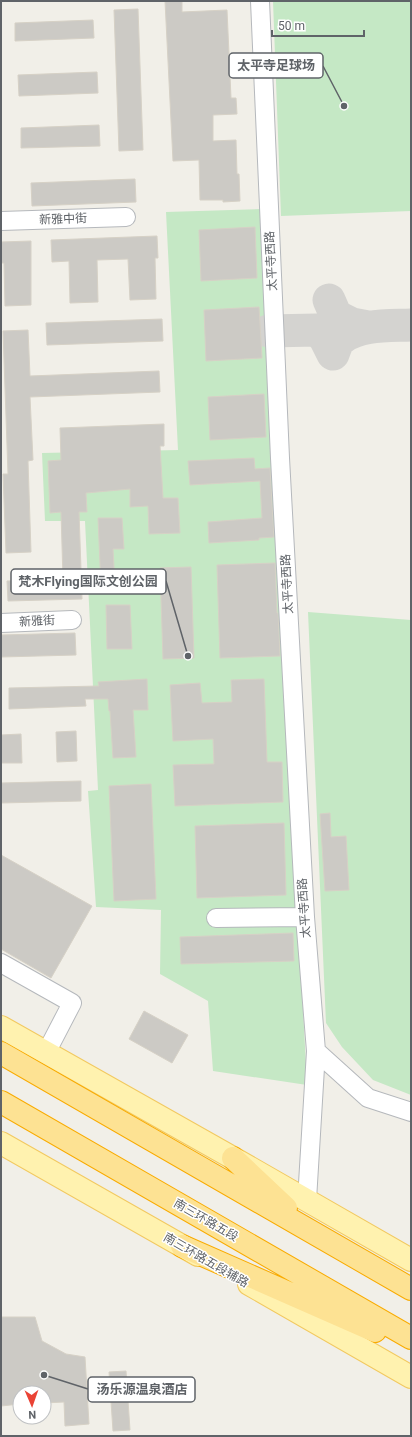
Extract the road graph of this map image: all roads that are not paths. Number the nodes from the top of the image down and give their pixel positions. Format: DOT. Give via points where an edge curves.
graph roads {
  1 [pos="260,1"];
  2 [pos="126,216"];
  3 [pos="1,221"];
  4 [pos="72,620"];
  5 [pos="1,623"];
  6 [pos="305,917"];
  7 [pos="216,918"];
  8 [pos="1,963"];
  9 [pos="1,1027"];
  10 [pos="316,1051"];
  11 [pos="46,1052"];
  12 [pos="1,1053"];
  13 [pos="1,1102"];
  14 [pos="411,1112"];
  15 [pos="1,1143"];
  16 [pos="233,1158"];
  17 [pos="307,1200"];
  18 [pos="312,1232"];
  19 [pos="182,1246"];
  20 [pos="411,1260"];
  21 [pos="411,1289"];
  22 [pos="411,1338"];
  23 [pos="411,1347"];
  24 [pos="411,1377"];
  1 -- 6 [label="street, 太平寺西路" via="280,458"];
  2 -- 3 [label="street, 新雅中街"];
  4 -- 5 [label="street, 新雅街"];
  6 -- 7 [label="street"];
  6 -- 10 [label="street, 太平寺西路"];
  8 -- 11 [label="street" via="72,1003"];
  9 -- 11 [label="main road"];
  10 -- 14 [label="street" via="368,1098"];
  10 -- 17 [label="street, 太平寺西路"];
  11 -- 16 [label="main road"];
  12 -- 18 [label="highway"];
  13 -- 22 [label="highway, 南三环路五段"];
  15 -- 19 [label="main road, 南三环路五段辅路"];
  16 -- 17 [label="main road"];
  16 -- 18 [label="highway"];
  17 -- 20 [label="main road"];
  18 -- 21 [label="highway"];
  19 -- 23 [label="highway"];
  19 -- 24 [label="main road, 南三环路五段辅路"];
}
